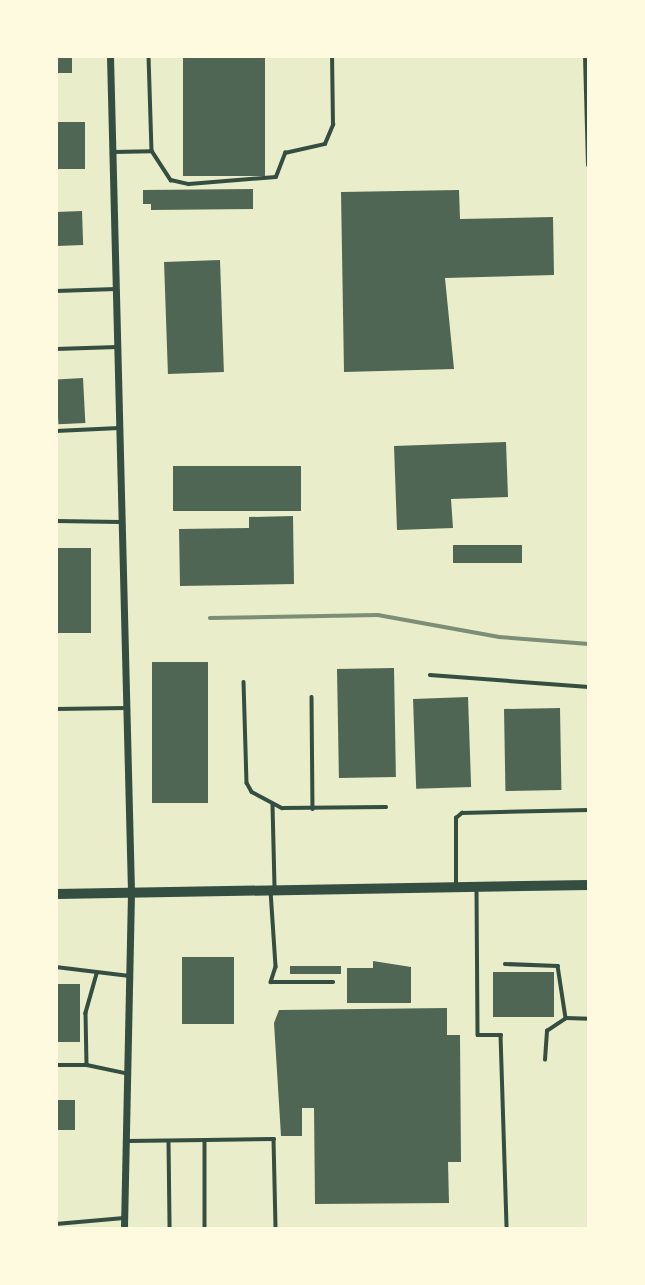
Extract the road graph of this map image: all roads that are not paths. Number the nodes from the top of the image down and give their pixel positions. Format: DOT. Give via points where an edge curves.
graph roads {
  1 [pos="110,56"];
  2 [pos="149,56"];
  3 [pos="332,56"];
  4 [pos="586,56"];
  5 [pos="589,136"];
  6 [pos="152,151"];
  7 [pos="112,152"];
  8 [pos="589,164"];
  9 [pos="116,289"];
  10 [pos="56,292"];
  11 [pos="117,347"];
  12 [pos="56,349"];
  13 [pos="119,428"];
  14 [pos="56,431"];
  15 [pos="56,521"];
  16 [pos="122,522"];
  17 [pos="430,675"];
  18 [pos="244,682"];
  19 [pos="589,687"];
  20 [pos="312,697"];
  21 [pos="126,708"];
  22 [pos="56,709"];
  23 [pos="273,805"];
  24 [pos="386,807"];
  25 [pos="313,809"];
  26 [pos="589,810"];
  27 [pos="589,886"];
  28 [pos="456,887"];
  29 [pos="477,887"];
  30 [pos="273,889"];
  31 [pos="131,893"];
  32 [pos="56,894"];
  33 [pos="505,964"];
  34 [pos="56,967"];
  35 [pos="97,974"];
  36 [pos="129,976"];
  37 [pos="333,982"];
  38 [pos="566,1018"];
  39 [pos="589,1019"];
  40 [pos="545,1060"];
  41 [pos="56,1065"];
  42 [pos="87,1065"];
  43 [pos="127,1073"];
  44 [pos="205,1140"];
  45 [pos="126,1141"];
  46 [pos="169,1141"];
  47 [pos="124,1218"];
  48 [pos="56,1224"];
  49 [pos="124,1229"];
  50 [pos="170,1229"];
  51 [pos="205,1229"];
  52 [pos="276,1229"];
  53 [pos="507,1229"];
  1 -- 7 [label="street"];
  2 -- 6 [label="lane"];
  3 -- 6 [label="lane" via="329,134 324,144 285,153 276,177 189,184 171,180"];
  4 -- 5 [label="street"];
  5 -- 8 [label="street"];
  6 -- 7 [label="lane"];
  7 -- 9 [label="street"];
  9 -- 10 [label="lane"];
  9 -- 11 [label="street"];
  11 -- 12 [label="lane"];
  11 -- 13 [label="street"];
  13 -- 14 [label="lane"];
  13 -- 16 [label="street"];
  15 -- 16 [label="lane"];
  16 -- 21 [label="street"];
  17 -- 19 [label="lane"];
  18 -- 23 [label="lane" via="247,783"];
  20 -- 25 [label="lane"];
  21 -- 22 [label="lane"];
  21 -- 31 [label="street"];
  23 -- 25 [label="lane"];
  23 -- 30 [label="lane"];
  24 -- 25 [label="lane"];
  26 -- 28 [label="lane" via="462,813 456,818"];
  27 -- 29 [label="main road"];
  28 -- 29 [label="main road"];
  28 -- 30 [label="main road"];
  29 -- 53 [label="lane" via="478,1035 501,1035"];
  30 -- 31 [label="main road"];
  30 -- 37 [label="lane" via="276,967 271,982"];
  31 -- 32 [label="main road"];
  31 -- 36 [label="street"];
  33 -- 38 [label="lane" via="558,966"];
  34 -- 35 [label="lane"];
  35 -- 36 [label="lane"];
  35 -- 42 [label="lane" via="86,1013"];
  36 -- 43 [label="street"];
  38 -- 39 [label="lane"];
  38 -- 40 [label="lane" via="547,1031"];
  41 -- 42 [label="lane"];
  42 -- 43 [label="lane"];
  43 -- 45 [label="street"];
  44 -- 46 [label="lane"];
  44 -- 51 [label="lane"];
  44 -- 52 [label="lane" via="274,1139"];
  45 -- 46 [label="lane"];
  45 -- 47 [label="street"];
  46 -- 50 [label="lane"];
  47 -- 48 [label="lane"];
  47 -- 49 [label="street"];
}
